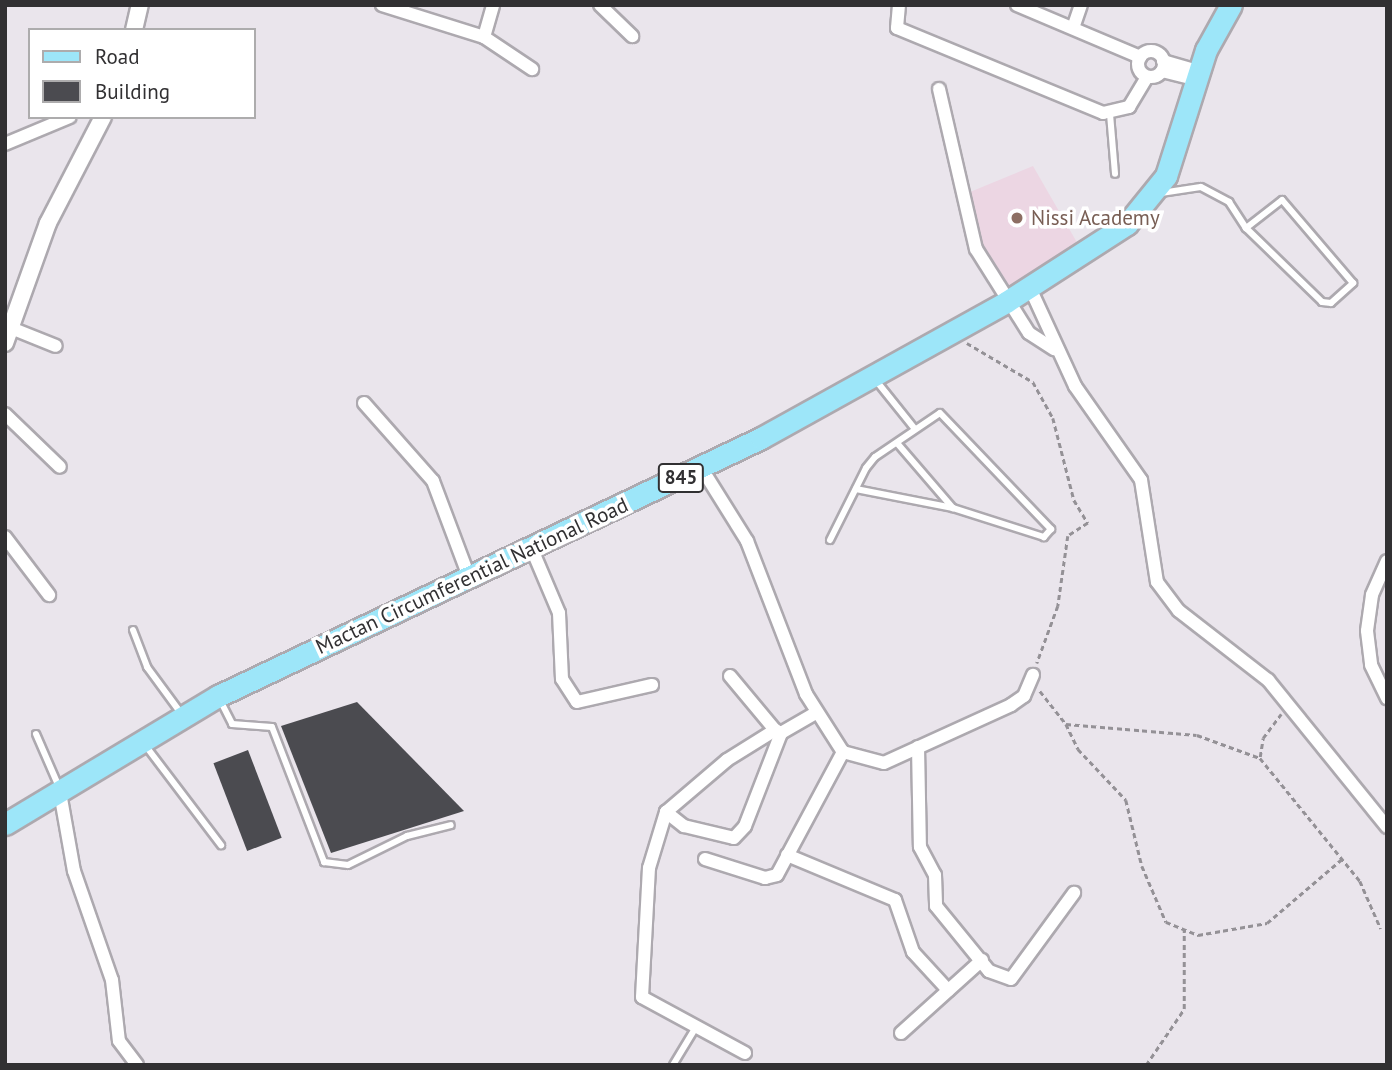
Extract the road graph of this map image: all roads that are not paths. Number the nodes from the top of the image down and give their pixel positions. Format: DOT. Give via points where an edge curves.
graph roads {
  1 [pos="140,5"];
  2 [pos="382,5"];
  3 [pos="493,5"];
  4 [pos="600,5"];
  5 [pos="899,5"];
  6 [pos="1017,5"];
  7 [pos="1081,5"];
  8 [pos="1231,5"];
  9 [pos="134,28"];
  10 [pos="1073,28"];
  11 [pos="632,36"];
  12 [pos="484,37"];
  13 [pos="1140,57"];
  14 [pos="1162,66"];
  15 [pos="532,69"];
  16 [pos="1198,76"];
  17 [pos="1147,77"];
  18 [pos="939,89"];
  19 [pos="1110,114"];
  20 [pos="65,119"];
  21 [pos="102,119"];
  22 [pos="5,144"];
  23 [pos="1115,174"];
  24 [pos="1157,193"];
  25 [pos="1246,228"];
  26 [pos="1030,288"];
  27 [pos="1006,302"];
  28 [pos="8,335"];
  29 [pos="56,346"];
  30 [pos="1054,349"];
  31 [pos="873,377"];
  32 [pos="364,403"];
  33 [pos="5,414"];
  34 [pos="914,428"];
  35 [pos="897,443"];
  36 [pos="60,467"];
  37 [pos="702,469"];
  38 [pos="856,489"];
  39 [pos="953,508"];
  40 [pos="5,537"];
  41 [pos="830,540"];
  42 [pos="531,547"];
  43 [pos="1387,561"];
  44 [pos="469,577"];
  45 [pos="49,595"];
  46 [pos="133,630"];
  47 [pos="1032,675"];
  48 [pos="730,676"];
  49 [pos="652,685"];
  50 [pos="218,695"];
  51 [pos="1387,698"];
  52 [pos="815,713"];
  53 [pos="184,717"];
  54 [pos="778,732"];
  55 [pos="36,734"];
  56 [pos="140,738"];
  57 [pos="918,747"];
  58 [pos="843,752"];
  59 [pos="59,787"];
  60 [pos="666,812"];
  61 [pos="5,824"];
  62 [pos="451,825"];
  63 [pos="1387,827"];
  64 [pos="221,845"];
  65 [pos="787,855"];
  66 [pos="705,859"];
  67 [pos="1074,893"];
  68 [pos="982,960"];
  69 [pos="948,990"];
  70 [pos="696,1027"];
  71 [pos="901,1033"];
  72 [pos="745,1053"];
  73 [pos="137,1065"];
  74 [pos="673,1065"];
  1 -- 9 [label="street"];
  2 -- 12 [label="street"];
  3 -- 12 [label="street"];
  4 -- 11 [label="street"];
  5 -- 19 [label="street" via="897,28"];
  6 -- 10 [label="street"];
  7 -- 10 [label="street"];
  8 -- 16 [label="main road, Mactan Circumferential National Road / 845" via="1215,26"];
  10 -- 13 [label="street"];
  12 -- 15 [label="street"];
  13 -- 14 [label="street" via="1153,52"];
  13 -- 17 [label="street" via="1139,69"];
  14 -- 16 [label="street"];
  14 -- 17 [label="street"];
  16 -- 24 [label="main road, Mactan Circumferential National Road / 845" via="1178,148"];
  17 -- 19 [label="street" via="1131,105"];
  18 -- 27 [label="street" via="976,249"];
  19 -- 23 [label="lane"];
  20 -- 22 [label="street"];
  21 -- 28 [label="street" via="48,223"];
  24 -- 25 [label="lane" via="1201,187 1229,202"];
  24 -- 26 [label="main road, Mactan Circumferential National Road / 845" via="1126,224"];
  25 -- 25 [label="lane" via="1322,302 1331,303 1353,283 1282,200"];
  26 -- 27 [label="main road, Mactan Circumferential National Road / 845"];
  26 -- 30 [label="street" via="1049,322"];
  27 -- 30 [label="street" via="1028,333"];
  27 -- 31 [label="main road, Mactan Circumferential National Road / 845"];
  28 -- 29 [label="street"];
  30 -- 63 [label="street" via="1141,480 1157,582 1179,611 1235,651 1289,703"];
  31 -- 34 [label="lane"];
  31 -- 37 [label="main road, Mactan Circumferential National Road / 845"];
  32 -- 44 [label="street" via="433,481"];
  33 -- 36 [label="street"];
  34 -- 35 [label="lane"];
  34 -- 39 [label="lane" via="946,415 1051,529 1044,537"];
  35 -- 38 [label="lane" via="875,457"];
  35 -- 39 [label="lane"];
  37 -- 42 [label="main road, Mactan Circumferential National Road / 845"];
  37 -- 52 [label="street" via="747,541"];
  38 -- 39 [label="lane"];
  38 -- 41 [label="lane"];
  40 -- 45 [label="street"];
  42 -- 44 [label="main road, Mactan Circumferential National Road / 845"];
  42 -- 49 [label="street" via="557,604 562,678 577,702"];
  43 -- 51 [label="street" via="1372,595 1367,631 1371,665"];
  44 -- 50 [label="main road, Mactan Circumferential National Road / 845"];
  46 -- 53 [label="lane" via="147,667"];
  47 -- 57 [label="street" via="1011,705"];
  48 -- 54 [label="street"];
  50 -- 53 [label="main road, Mactan Circumferential National Road / 845"];
  50 -- 62 [label="lane" via="232,724 272,727 324,862 348,865 407,836"];
  52 -- 54 [label="street"];
  52 -- 58 [label="street"];
  53 -- 56 [label="main road, Mactan Circumferential National Road / 845"];
  54 -- 60 [label="street" via="727,760"];
  54 -- 60 [label="street" via="745,825 734,838 684,826"];
  55 -- 59 [label="lane"];
  56 -- 59 [label="main road, Mactan Circumferential National Road / 845"];
  56 -- 64 [label="lane"];
  57 -- 58 [label="street" via="884,763"];
  57 -- 68 [label="street" via="920,847 935,875 936,906"];
  58 -- 65 [label="street"];
  59 -- 61 [label="main road, Mactan Circumferential National Road / 845"];
  59 -- 73 [label="street" via="74,871 112,980 119,1041"];
  60 -- 70 [label="street" via="649,868 642,997"];
  65 -- 66 [label="street" via="777,875 765,878"];
  65 -- 69 [label="street" via="895,900 914,952"];
  67 -- 68 [label="street" via="1011,979 998,978"];
  68 -- 69 [label="street"];
  69 -- 71 [label="street"];
  70 -- 72 [label="street"];
  70 -- 74 [label="lane"];
}
